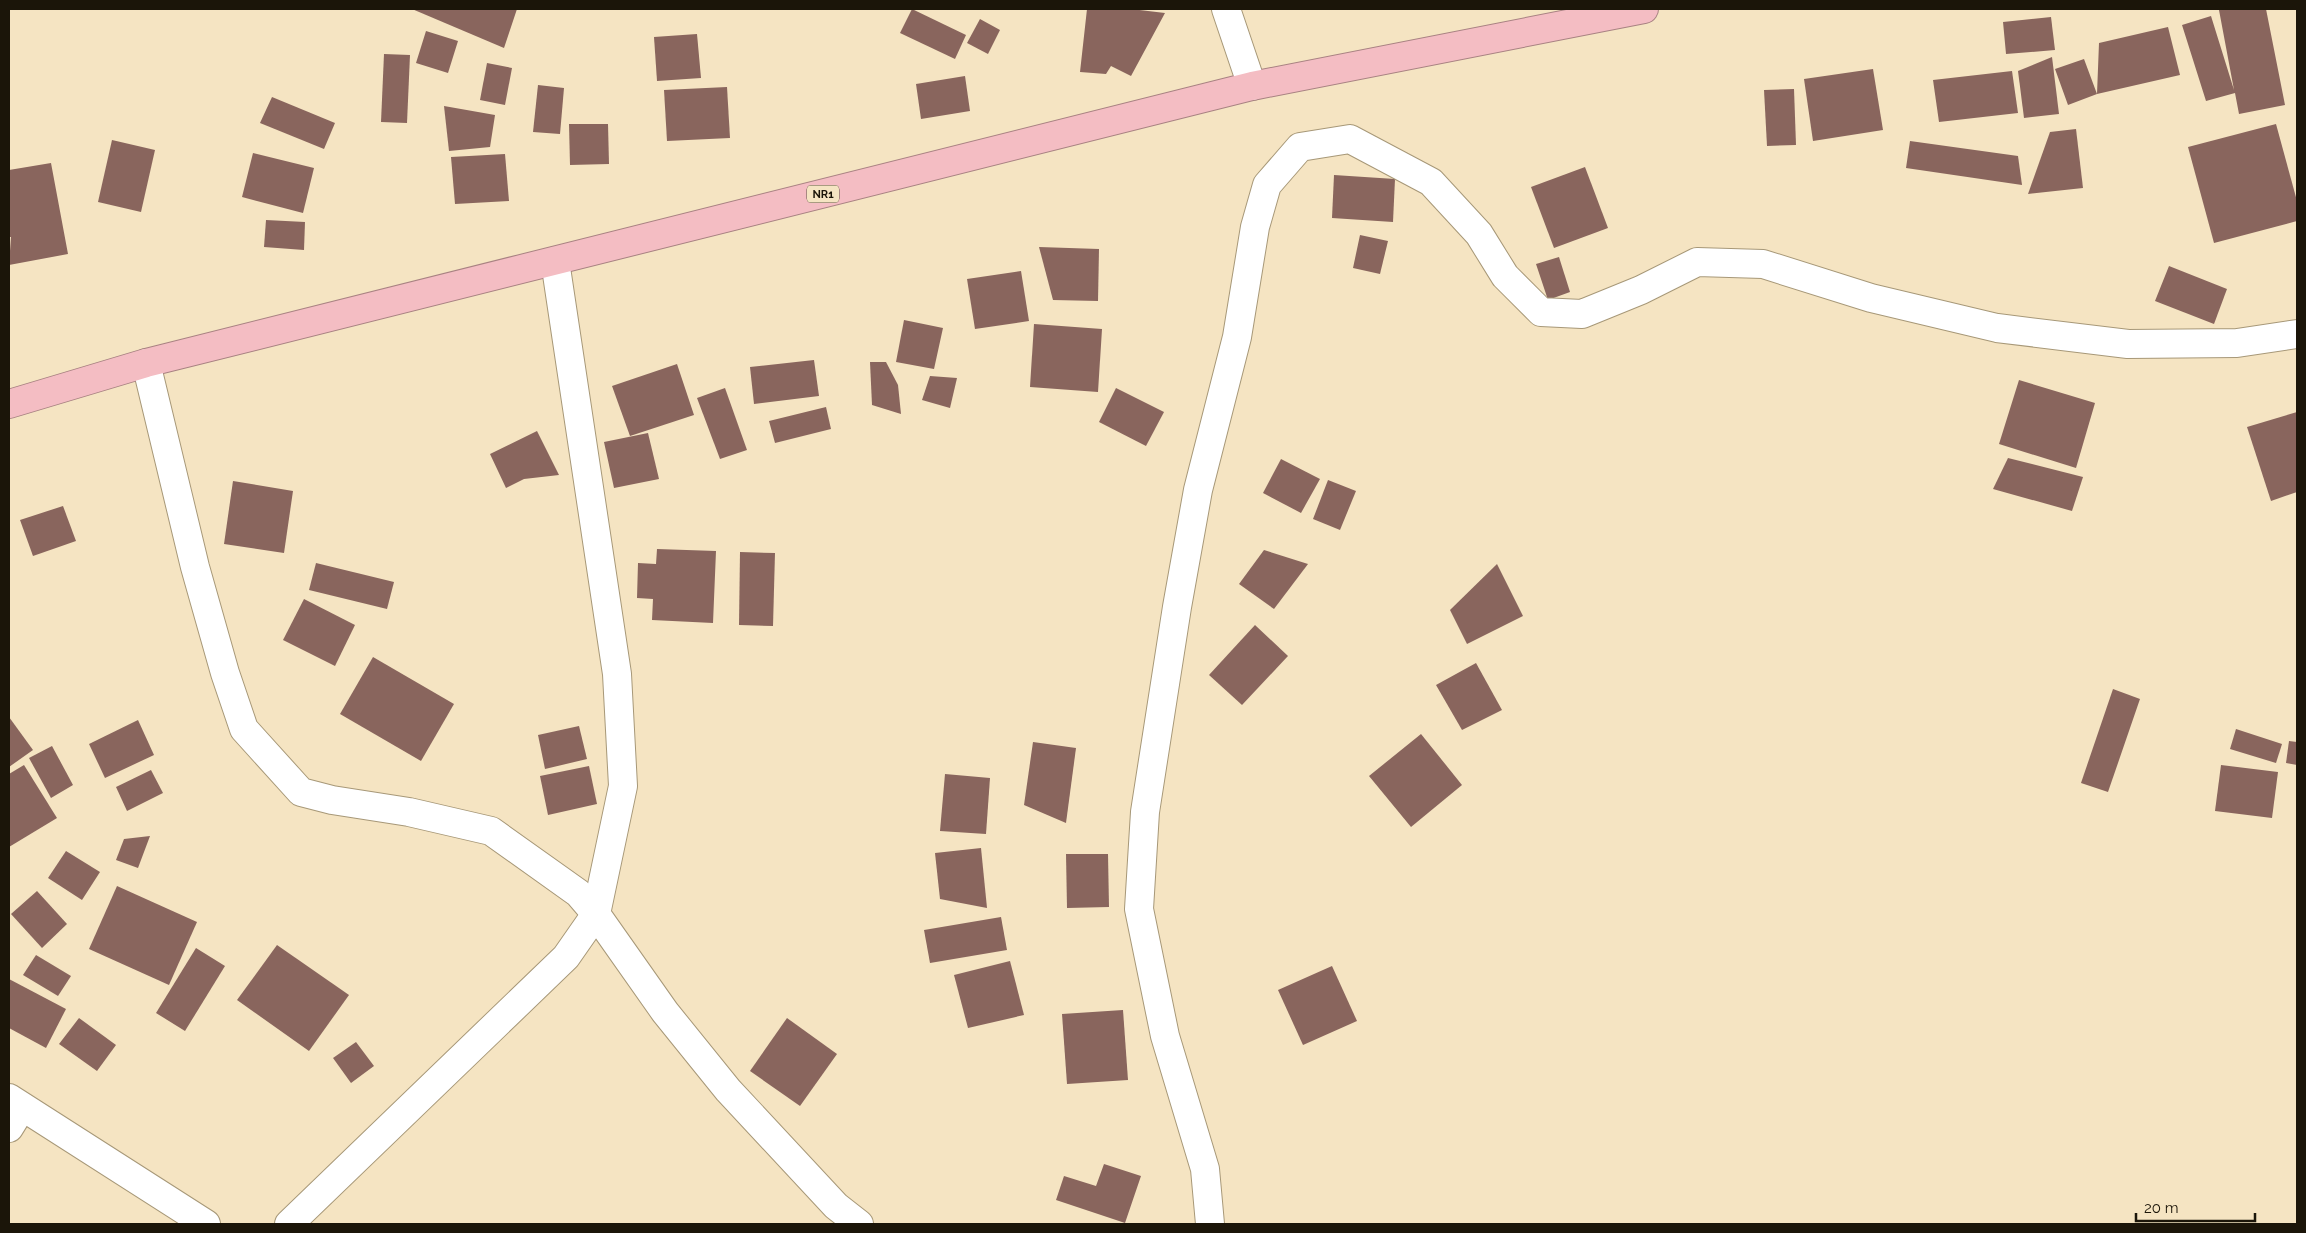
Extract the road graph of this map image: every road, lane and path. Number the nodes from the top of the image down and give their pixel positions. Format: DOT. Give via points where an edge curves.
graph roads {
  1 [pos="1226,9"];
  2 [pos="1644,9"];
  3 [pos="1252,86"];
  4 [pos="555,261"];
  5 [pos="2297,334"];
  6 [pos="146,363"];
  7 [pos="9,404"];
  8 [pos="596,914"];
  9 [pos="13,1111"];
  10 [pos="206,1224"];
  11 [pos="289,1224"];
  12 [pos="858,1224"];
  13 [pos="1210,1224"];
  1 -- 3 [label="street"];
  2 -- 3 [label="highway, NR1"];
  3 -- 4 [label="highway, NR1"];
  4 -- 6 [label="highway, NR1"];
  4 -- 8 [label="street" via="617,674 623,786"];
  5 -- 13 [label="street" via="2238,343 2128,344 2006,329 1871,298 1763,264 1697,262 1582,314 1541,312 1505,276 1478,234 1431,182 1350,139 1300,147 1267,185 1255,227 1237,338 1198,490 1145,812 1139,908 1165,1036 1205,1169"];
  6 -- 7 [label="highway, NR1"];
  6 -- 8 [label="street" via="195,567 244,729 302,792 491,831 578,893"];
  8 -- 11 [label="street" via="566,957"];
  8 -- 12 [label="street" via="665,1012 728,1090 836,1206"];
  9 -- 10 [label="street"];
}
